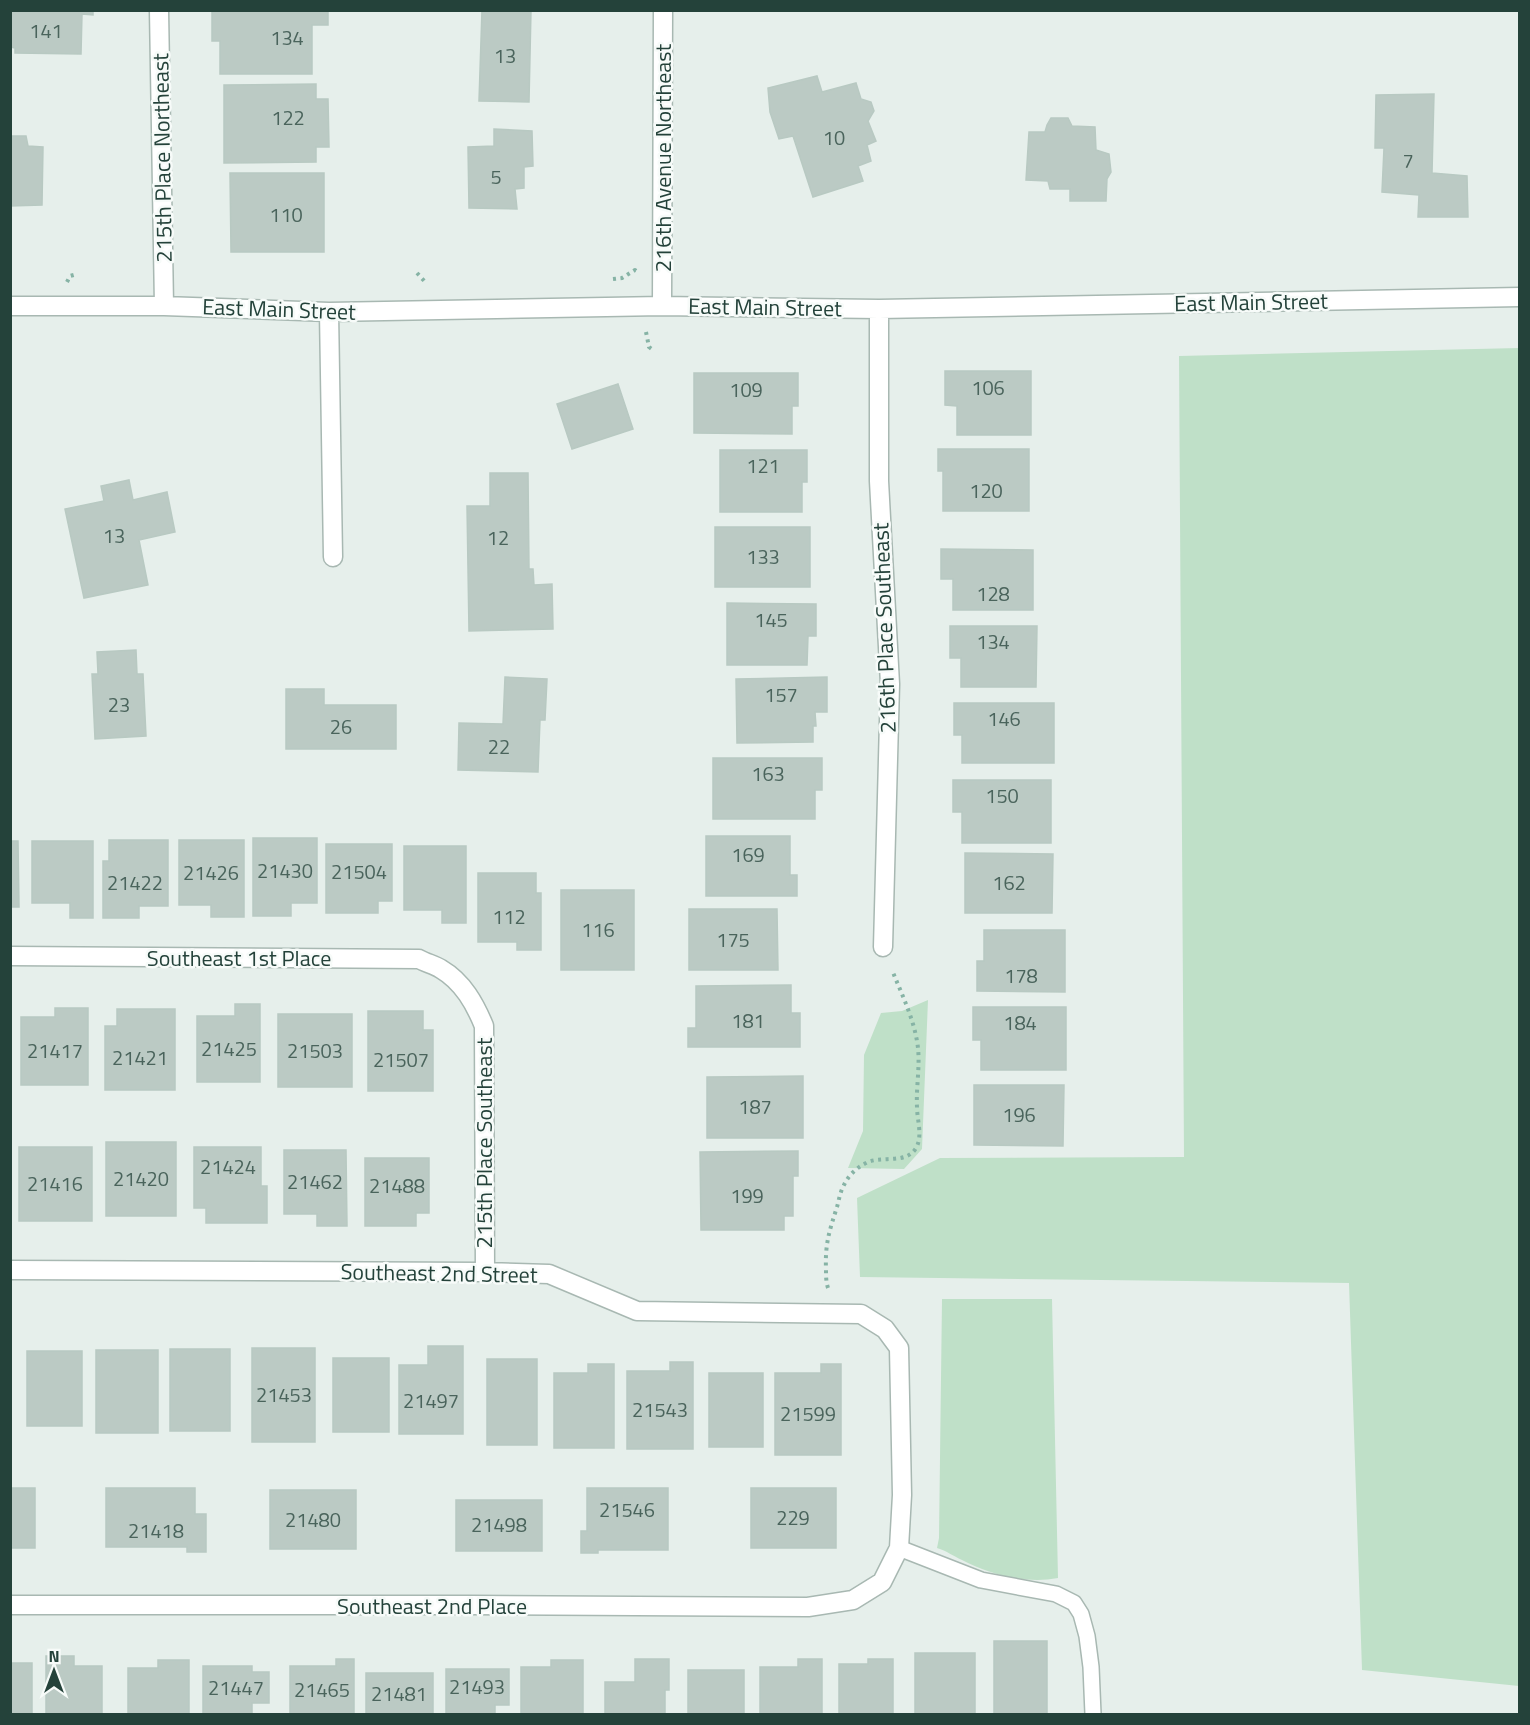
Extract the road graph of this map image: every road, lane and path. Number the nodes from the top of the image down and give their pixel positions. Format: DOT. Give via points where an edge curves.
graph roads {
  1 [pos="159,10"];
  2 [pos="663,10"];
  3 [pos="1520,297"];
  4 [pos="10,306"];
  5 [pos="164,306"];
  6 [pos="662,306"];
  7 [pos="879,309"];
  8 [pos="329,312"];
  9 [pos="645,327"];
  10 [pos="653,350"];
  11 [pos="333,557"];
  12 [pos="883,946"];
  13 [pos="10,956"];
  14 [pos="460,985"];
  15 [pos="10,1270"];
  16 [pos="484,1272"];
  17 [pos="830,1291"];
  18 [pos="899,1548"];
  19 [pos="10,1605"];
  20 [pos="1093,1714"];
  1 -- 5 [label="street, 215th Place Northeast"];
  2 -- 6 [label="street, 216th Avenue Northeast"];
  3 -- 7 [label="street, East Main Street"];
  4 -- 5 [label="street, East Main Street"];
  5 -- 8 [label="street, East Main Street"];
  6 -- 7 [label="street, East Main Street"];
  6 -- 8 [label="street, East Main Street"];
  7 -- 12 [label="street, 216th Place Southeast" via="879,481 890,684"];
  8 -- 11 [label="street"];
  9 -- 10 [label="path"];
  12 -- 17 [label="path" via="914,1025 918,1046 918,1145 907,1156 877,1158 850,1175 826,1241"];
  13 -- 14 [label="street, Southeast 1st Place" via="419,960 442,969"];
  14 -- 16 [label="street, 215th Place Southeast" via="476,1005 484,1026"];
  15 -- 16 [label="street, Southeast 2nd Street"];
  16 -- 18 [label="street, Southeast 2nd Street" via="549,1274 637,1311 861,1314 885,1329 899,1348"];
  18 -- 19 [label="street, Southeast 2nd Place" via="882,1582 853,1600 808,1607"];
  18 -- 20 [label="lane" via="981,1580 1056,1594 1074,1603 1087,1636"];
}
